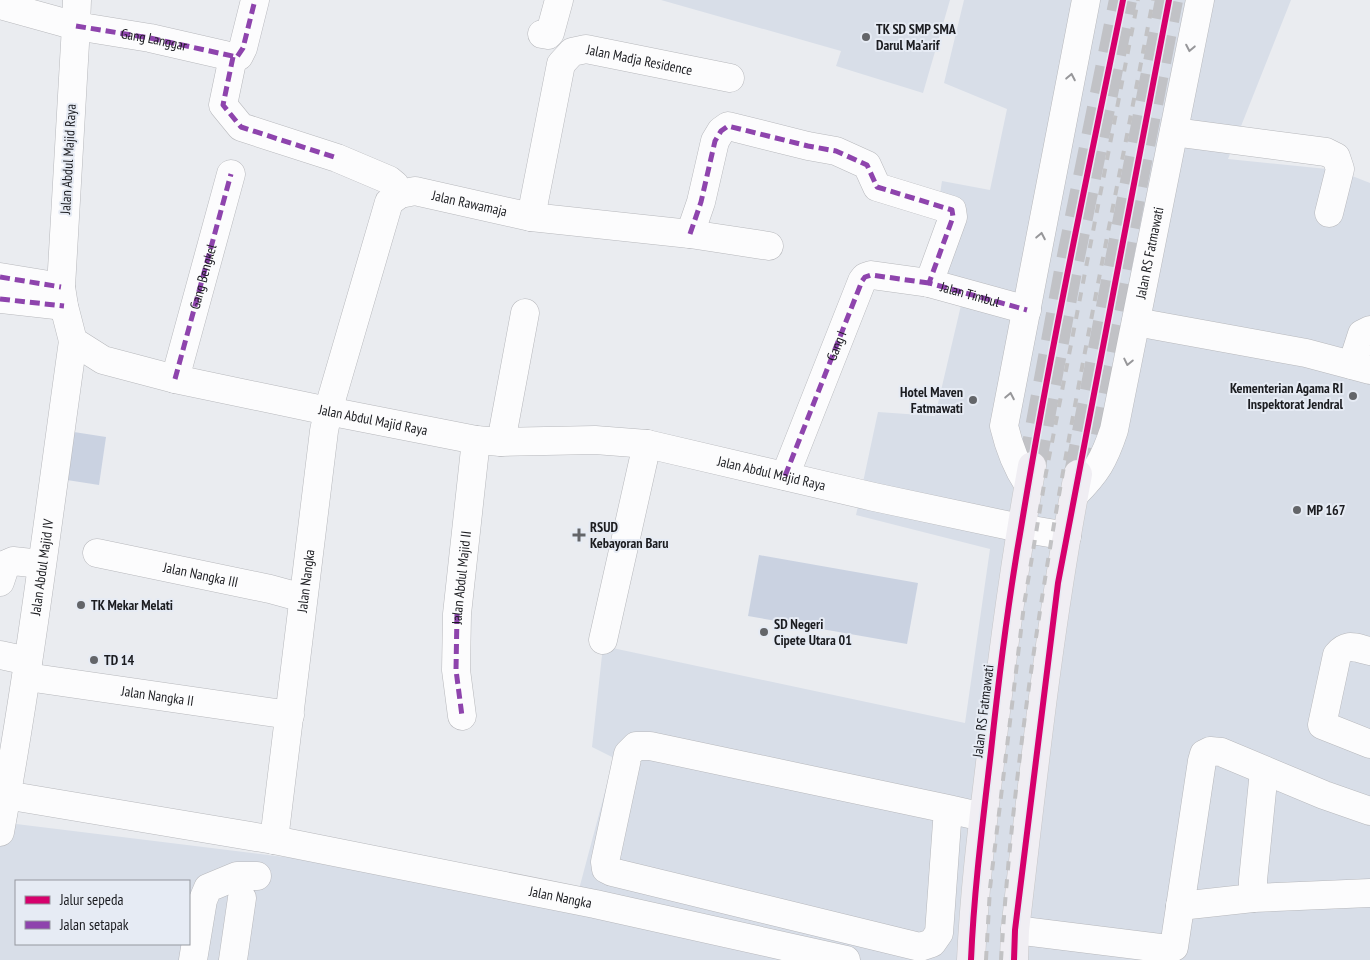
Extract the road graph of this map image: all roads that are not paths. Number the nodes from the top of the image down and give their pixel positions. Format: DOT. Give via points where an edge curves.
graph roads {
  1 [pos="254,0"];
  2 [pos="559,0"];
  3 [pos="1086,0"];
  4 [pos="1200,0"];
  5 [pos="0,5"];
  6 [pos="76,13"];
  7 [pos="542,34"];
  8 [pos="232,56"];
  9 [pos="730,78"];
  10 [pos="1174,132"];
  11 [pos="231,174"];
  12 [pos="400,194"];
  13 [pos="1329,213"];
  14 [pos="531,217"];
  15 [pos="690,234"];
  16 [pos="769,246"];
  17 [pos="0,277"];
  18 [pos="929,283"];
  19 [pos="62,296"];
  20 [pos="0,299"];
  21 [pos="1027,310"];
  22 [pos="525,313"];
  23 [pos="1136,322"];
  24 [pos="1370,330"];
  25 [pos="74,340"];
  26 [pos="1361,368"];
  27 [pos="174,379"];
  28 [pos="328,411"];
  29 [pos="488,441"];
  30 [pos="647,444"];
  31 [pos="784,476"];
  32 [pos="1030,476"];
  33 [pos="1076,484"];
  34 [pos="1020,528"];
  35 [pos="1067,536"];
  36 [pos="97,553"];
  37 [pos="41,564"];
  38 [pos="0,582"];
  39 [pos="303,598"];
  40 [pos="603,640"];
  41 [pos="1370,651"];
  42 [pos="0,655"];
  43 [pos="28,669"];
  44 [pos="290,715"];
  45 [pos="462,716"];
  46 [pos="1369,737"];
  47 [pos="1264,771"];
  48 [pos="4,794"];
  49 [pos="948,809"];
  50 [pos="1370,811"];
  51 [pos="984,817"];
  52 [pos="0,832"];
  53 [pos="274,840"];
  54 [pos="240,885"];
  55 [pos="1370,893"];
  56 [pos="1253,898"];
  57 [pos="1180,906"];
  58 [pos="1015,930"];
  59 [pos="193,960"];
  60 [pos="206,960"];
  61 [pos="233,960"];
  62 [pos="846,960"];
  63 [pos="972,960"];
  64 [pos="1014,960"];
  1 -- 8 [label="street" via="243,48 239,56"];
  2 -- 7 [label="street" via="550,33"];
  21 -- 3 [label="street, Jalan RS Fatmawati, one-way"];
  4 -- 10 [label="street, Jalan RS Fatmawati, one-way"];
  5 -- 6 [label="street"];
  6 -- 8 [label="street, Gang Langgar" via="150,38"];
  6 -- 19 [label="street, Jalan Abdul Majid Raya"];
  8 -- 12 [label="street" via="224,105 241,127 337,158 389,180"];
  9 -- 14 [label="street, Jalan Madja Residence" via="586,49 572,52 561,64"];
  10 -- 13 [label="street" via="1326,152 1336,157 1340,169"];
  10 -- 23 [label="street, Jalan RS Fatmawati"];
  11 -- 27 [label="street, Gang Bengkel"];
  12 -- 14 [label="street, Jalan Rawamaja" via="415,191"];
  12 -- 28 [label="street" via="389,202"];
  14 -- 15 [label="street, Jalan Rawamaja"];
  15 -- 16 [label="street, Jalan Rawamaja"];
  15 -- 18 [label="street, Jalan Timbul" via="715,141 728,126 836,151 867,165 877,187 952,210 953,217"];
  17 -- 19 [label="street"];
  18 -- 21 [label="street, Jalan Timbul"];
  18 -- 31 [label="street, Gang I" via="871,275 862,280"];
  19 -- 20 [label="street"];
  19 -- 25 [label="street, Jalan Abdul Majid Raya"];
  32 -- 21 [label="street, Jalan RS Fatmawati, one-way" via="1014,458 1004,426"];
  22 -- 29 [label="street, Jalan Abdul Majid II"];
  23 -- 26 [label="street" via="1306,353"];
  23 -- 33 [label="street, Jalan RS Fatmawati, one-way" via="1109,446 1097,470"];
  24 -- 26 [label="street" via="1362,334"];
  25 -- 27 [label="street, Jalan Abdul Majid Raya" via="103,360"];
  25 -- 37 [label="street, Jalan Abdul Majid IV"];
  27 -- 28 [label="street, Jalan Abdul Majid Raya"];
  28 -- 29 [label="street, Jalan Abdul Majid Raya"];
  28 -- 39 [label="street, Jalan Nangka"];
  29 -- 30 [label="street, Jalan Abdul Majid Raya" via="594,440"];
  29 -- 45 [label="street, Jalan Abdul Majid II" via="457,614 456,670"];
  30 -- 31 [label="street, Jalan Abdul Majid Raya"];
  30 -- 40 [label="street"];
  31 -- 34 [label="street, Jalan Abdul Majid Raya"];
  32 -- 34 [label="main road, Jalan RS Fatmawati"];
  33 -- 35 [label="main road, Jalan RS Fatmawati"];
  34 -- 35 [label="street, Jalan Abdul Majid Raya"];
  34 -- 51 [label="main road, Jalan RS Fatmawati"];
  35 -- 58 [label="main road, Jalan RS Fatmawati" via="1045,679"];
  36 -- 39 [label="street, Jalan Nangka III"];
  37 -- 38 [label="street" via="13,561 6,564"];
  37 -- 43 [label="street, Jalan Abdul Majid IV"];
  39 -- 44 [label="street, Jalan Nangka"];
  41 -- 46 [label="street" via="1351,647 1343,648 1337,655 1322,725"];
  42 -- 43 [label="street, Jalan Nangka II"];
  43 -- 44 [label="street, Jalan Nangka II"];
  43 -- 48 [label="street, Jalan Abdul Majid IV"];
  44 -- 53 [label="street, Jalan Nangka"];
  47 -- 50 [label="street"];
  47 -- 56 [label="street"];
  47 -- 57 [label="street" via="1221,752 1210,750 1204,754"];
  48 -- 52 [label="street, Jalan Abdul Majid IV"];
  48 -- 53 [label="street, Jalan Nangka"];
  49 -- 49 [label="street" via="939,933 932,943 920,948 606,869 628,754 636,746 650,746"];
  49 -- 51 [label="street"];
  51 -- 63 [label="main road, Jalan RS Fatmawati" via="973,915"];
  53 -- 62 [label="street, Jalan Nangka" via="595,904"];
  54 -- 59 [label="street" via="208,888"];
  54 -- 60 [label="street" via="218,893"];
  54 -- 61 [label="street"];
  55 -- 56 [label="street"];
  56 -- 57 [label="street"];
  57 -- 58 [label="street" via="1172,948"];
  58 -- 64 [label="main road, Jalan RS Fatmawati"];
}
